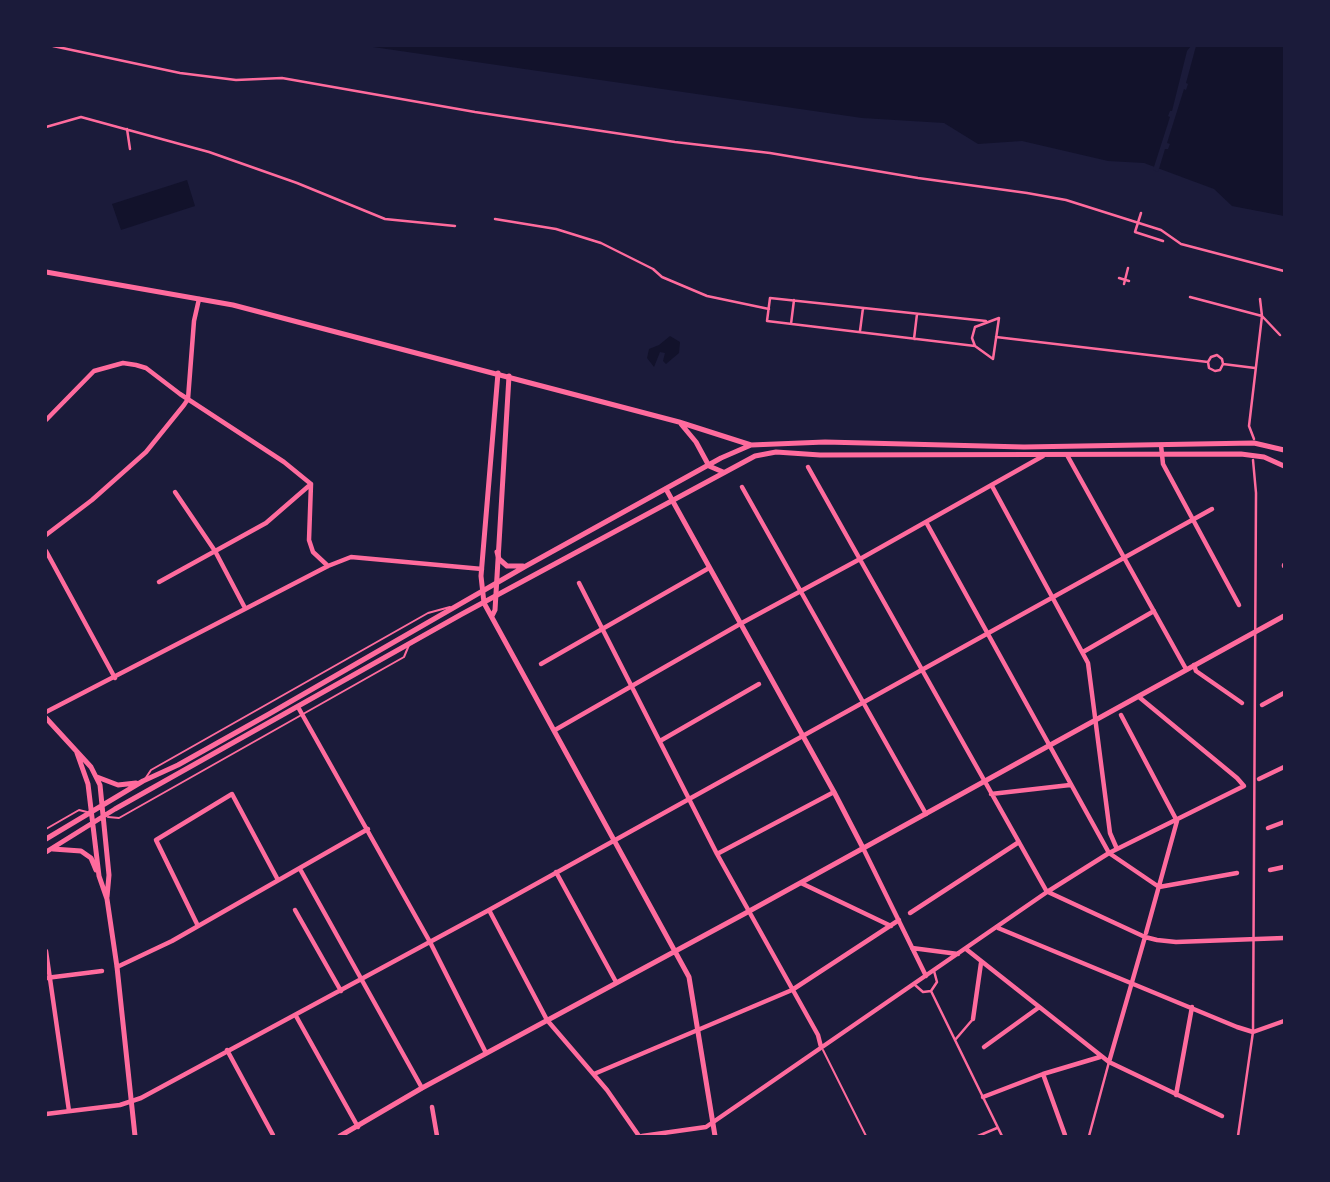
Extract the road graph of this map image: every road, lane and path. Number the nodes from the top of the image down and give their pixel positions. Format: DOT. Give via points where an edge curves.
graph roads {
  1 [pos="53,46"];
  2 [pos="46,127"];
  3 [pos="127,129"];
  4 [pos="130,149"];
  5 [pos="1141,213"];
  6 [pos="495,219"];
  7 [pos="1138,223"];
  8 [pos="455,226"];
  9 [pos="1163,241"];
  10 [pos="1128,268"];
  11 [pos="1284,271"];
  12 [pos="46,272"];
  13 [pos="1119,278"];
  14 [pos="1190,297"];
  15 [pos="199,299"];
  16 [pos="1261,299"];
  17 [pos="794,300"];
  18 [pos="863,308"];
  19 [pos="769,309"];
  20 [pos="917,314"];
  21 [pos="1262,316"];
  22 [pos="986,321"];
  23 [pos="792,324"];
  24 [pos="860,331"];
  25 [pos="1280,335"];
  26 [pos="996,337"];
  27 [pos="914,339"];
  28 [pos="975,346"];
  29 [pos="1208,362"];
  30 [pos="1223,364"];
  31 [pos="1256,368"];
  32 [pos="498,373"];
  33 [pos="509,376"];
  34 [pos="188,399"];
  35 [pos="46,420"];
  36 [pos="679,422"];
  37 [pos="1254,439"];
  38 [pos="751,445"];
  39 [pos="1161,445"];
  40 [pos="1284,450"];
  41 [pos="1043,456"];
  42 [pos="1067,456"];
  43 [pos="1161,456"];
  44 [pos="1253,460"];
  45 [pos="709,466"];
  46 [pos="1284,466"];
  47 [pos="808,467"];
  48 [pos="723,472"];
  49 [pos="311,484"];
  50 [pos="992,486"];
  51 [pos="743,487"];
  52 [pos="666,489"];
  53 [pos="175,492"];
  54 [pos="671,499"];
  55 [pos="1213,509"];
  56 [pos="1192,520"];
  57 [pos="926,523"];
  58 [pos="46,535"];
  59 [pos="46,551"];
  60 [pos="215,551"];
  61 [pos="497,552"];
  62 [pos="860,559"];
  63 [pos="1125,559"];
  64 [pos="328,566"];
  65 [pos="526,566"];
  66 [pos="709,568"];
  67 [pos="482,569"];
  68 [pos="159,582"];
  69 [pos="579,583"];
  70 [pos="495,584"];
  71 [pos="482,591"];
  72 [pos="802,591"];
  73 [pos="1054,596"];
  74 [pos="495,597"];
  75 [pos="484,603"];
  76 [pos="1239,605"];
  77 [pos="245,608"];
  78 [pos="1154,611"];
  79 [pos="492,616"];
  80 [pos="1284,616"];
  81 [pos="740,624"];
  82 [pos="602,630"];
  83 [pos="989,632"];
  84 [pos="1254,633"];
  85 [pos="409,644"];
  86 [pos="1083,652"];
  87 [pos="541,664"];
  88 [pos="1194,665"];
  89 [pos="1186,669"];
  90 [pos="923,670"];
  91 [pos="115,678"];
  92 [pos="759,684"];
  93 [pos="631,686"];
  94 [pos="1284,693"];
  95 [pos="1139,697"];
  96 [pos="1242,703"];
  97 [pos="864,704"];
  98 [pos="1262,705"];
  99 [pos="298,706"];
  100 [pos="46,712"];
  101 [pos="302,714"];
  102 [pos="1121,715"];
  103 [pos="46,718"];
  104 [pos="1097,720"];
  105 [pos="555,730"];
  106 [pos="803,737"];
  107 [pos="660,742"];
  108 [pos="1048,746"];
  109 [pos="77,753"];
  110 [pos="1284,767"];
  111 [pos="97,777"];
  112 [pos="1259,779"];
  113 [pos="143,781"];
  114 [pos="983,781"];
  115 [pos="1070,785"];
  116 [pos="834,792"];
  117 [pos="991,794"];
  118 [pos="689,799"];
  119 [pos="102,805"];
  120 [pos="91,813"];
  121 [pos="926,814"];
  122 [pos="103,817"];
  123 [pos="1177,821"];
  124 [pos="1284,822"];
  125 [pos="92,825"];
  126 [pos="1268,828"];
  127 [pos="46,829"];
  128 [pos="368,830"];
  129 [pos="46,839"];
  130 [pos="614,840"];
  131 [pos="1020,842"];
  132 [pos="863,848"];
  133 [pos="1117,849"];
  134 [pos="48,851"];
  135 [pos="1109,853"];
  136 [pos="717,854"];
  137 [pos="1284,867"];
  138 [pos="300,869"];
  139 [pos="1270,870"];
  140 [pos="556,872"];
  141 [pos="1237,873"];
  142 [pos="99,877"];
  143 [pos="278,881"];
  144 [pos="801,882"];
  145 [pos="1159,887"];
  146 [pos="1047,892"];
  147 [pos="107,899"];
  148 [pos="295,910"];
  149 [pos="489,910"];
  150 [pos="750,911"];
  151 [pos="910,913"];
  152 [pos="899,920"];
  153 [pos="198,926"];
  154 [pos="891,926"];
  155 [pos="997,928"];
  156 [pos="1145,935"];
  157 [pos="1284,938"];
  158 [pos="1252,939"];
  159 [pos="430,942"];
  160 [pos="912,948"];
  161 [pos="966,949"];
  162 [pos="46,951"];
  163 [pos="675,951"];
  164 [pos="959,954"];
  165 [pos="981,962"];
  166 [pos="117,967"];
  167 [pos="103,971"];
  168 [pos="934,971"];
  169 [pos="926,976"];
  170 [pos="47,978"];
  171 [pos="363,978"];
  172 [pos="616,982"];
  173 [pos="915,984"];
  174 [pos="1130,985"];
  175 [pos="792,990"];
  176 [pos="341,991"];
  177 [pos="931,991"];
  178 [pos="1192,1007"];
  179 [pos="1038,1008"];
  180 [pos="296,1016"];
  181 [pos="973,1019"];
  182 [pos="547,1020"];
  183 [pos="1284,1021"];
  184 [pos="699,1030"];
  185 [pos="1253,1032"];
  186 [pos="955,1040"];
  187 [pos="821,1047"];
  188 [pos="984,1047"];
  189 [pos="227,1050"];
  190 [pos="486,1053"];
  191 [pos="1101,1056"];
  192 [pos="1109,1062"];
  193 [pos="594,1074"];
  194 [pos="1043,1074"];
  195 [pos="422,1088"];
  196 [pos="1176,1095"];
  197 [pos="983,1097"];
  198 [pos="131,1103"];
  199 [pos="432,1107"];
  200 [pos="69,1111"];
  201 [pos="46,1114"];
  202 [pos="1222,1116"];
  203 [pos="712,1122"];
  204 [pos="358,1127"];
  205 [pos="998,1128"];
  206 [pos="273,1135"];
  207 [pos="1065,1135"];
  208 [pos="135,1136"];
  209 [pos="340,1136"];
  210 [pos="436,1136"];
  211 [pos="640,1136"];
  212 [pos="715,1136"];
  213 [pos="866,1136"];
  214 [pos="978,1136"];
  215 [pos="1002,1136"];
  216 [pos="1088,1136"];
  217 [pos="1238,1136"];
  1 -- 7 [label="street" via="180,73 236,80 282,78 475,112 1027,193"];
  2 -- 3 [label="street" via="80,117"];
  3 -- 4 [label="street"];
  3 -- 8 [label="street" via="256,168 386,219"];
  5 -- 7 [label="street"];
  6 -- 19 [label="street" via="556,229 601,243 707,296"];
  7 -- 9 [label="street" via="1135,232"];
  7 -- 11 [label="street" via="1161,230 1181,244"];
  10 -- 13 [label="street" via="1126,282"];
  12 -- 15 [label="main road"];
  14 -- 21 [label="street"];
  15 -- 32 [label="main road"];
  15 -- 34 [label="street"];
  16 -- 21 [label="street"];
  17 -- 18 [label="street"];
  17 -- 19 [label="street" via="770,298"];
  17 -- 23 [label="street"];
  18 -- 20 [label="street"];
  18 -- 24 [label="street"];
  19 -- 23 [label="street" via="767,321"];
  20 -- 22 [label="street"];
  20 -- 27 [label="street"];
  21 -- 25 [label="street"];
  21 -- 31 [label="street"];
  22 -- 26 [label="street" via="999,318"];
  22 -- 28 [label="street" via="973,331"];
  23 -- 24 [label="street"];
  24 -- 27 [label="street"];
  26 -- 28 [label="street" via="993,359"];
  26 -- 29 [label="street"];
  27 -- 28 [label="street"];
  29 -- 30 [label="street" via="1217,355"];
  29 -- 30 [label="street" via="1215,371"];
  30 -- 31 [label="street"];
  31 -- 37 [label="street" via="1249,426"];
  32 -- 33 [label="main road"];
  32 -- 67 [label="main road"];
  33 -- 36 [label="main road"];
  33 -- 61 [label="main road"];
  34 -- 35 [label="street" via="146,368 123,363 94,371"];
  34 -- 49 [label="street"];
  34 -- 58 [label="street" via="146,452"];
  36 -- 38 [label="main road"];
  36 -- 45 [label="main road"];
  38 -- 39 [label="main road"];
  38 -- 45 [label="main road"];
  39 -- 40 [label="main road" via="1259,443"];
  39 -- 43 [label="street"];
  41 -- 42 [label="main road"];
  41 -- 48 [label="main road" via="776,452 755,456"];
  41 -- 50 [label="street"];
  42 -- 43 [label="main road"];
  42 -- 63 [label="street"];
  43 -- 46 [label="main road" via="1253,454"];
  43 -- 56 [label="street"];
  44 -- 84 [label="street"];
  45 -- 48 [label="main road"];
  45 -- 52 [label="main road"];
  47 -- 62 [label="street"];
  48 -- 54 [label="main road"];
  49 -- 60 [label="street" via="278,515"];
  49 -- 64 [label="street" via="309,540 313,552"];
  50 -- 57 [label="street"];
  50 -- 73 [label="street"];
  51 -- 72 [label="street"];
  52 -- 54 [label="main road"];
  52 -- 65 [label="main road"];
  53 -- 60 [label="street"];
  54 -- 66 [label="main road"];
  54 -- 74 [label="main road"];
  55 -- 56 [label="street"];
  56 -- 63 [label="street"];
  56 -- 76 [label="street"];
  57 -- 62 [label="street"];
  57 -- 83 [label="street"];
  59 -- 91 [label="street"];
  60 -- 68 [label="street"];
  60 -- 77 [label="street"];
  61 -- 65 [label="main road" via="507,566"];
  61 -- 70 [label="main road"];
  62 -- 72 [label="street"];
  62 -- 90 [label="street"];
  63 -- 73 [label="street"];
  63 -- 78 [label="street"];
  64 -- 67 [label="street" via="351,557"];
  64 -- 77 [label="street"];
  65 -- 70 [label="main road"];
  66 -- 81 [label="main road"];
  66 -- 82 [label="street"];
  67 -- 71 [label="main road"];
  69 -- 82 [label="street"];
  70 -- 71 [label="main road"];
  70 -- 74 [label="main road"];
  71 -- 75 [label="main road"];
  71 -- 113 [label="main road"];
  72 -- 81 [label="street"];
  72 -- 97 [label="street"];
  73 -- 83 [label="street"];
  73 -- 86 [label="street"];
  74 -- 75 [label="main road"];
  74 -- 79 [label="main road"];
  75 -- 79 [label="main road"];
  75 -- 85 [label="main road"];
  77 -- 91 [label="street"];
  78 -- 86 [label="street"];
  78 -- 89 [label="street"];
  79 -- 105 [label="main road"];
  80 -- 84 [label="main road"];
  81 -- 93 [label="street"];
  81 -- 106 [label="main road"];
  82 -- 87 [label="street"];
  82 -- 93 [label="street"];
  83 -- 90 [label="street"];
  83 -- 108 [label="street"];
  84 -- 88 [label="main road"];
  84 -- 158 [label="street"];
  85 -- 99 [label="main road"];
  85 -- 101 [label="lane" via="404,657"];
  86 -- 104 [label="street"];
  88 -- 89 [label="main road"];
  88 -- 96 [label="street"];
  89 -- 95 [label="main road"];
  90 -- 97 [label="street"];
  90 -- 114 [label="street"];
  91 -- 100 [label="street"];
  92 -- 107 [label="street"];
  93 -- 105 [label="street"];
  93 -- 107 [label="street"];
  94 -- 98 [label="street"];
  95 -- 104 [label="main road"];
  95 -- 123 [label="street" via="1244,786"];
  97 -- 106 [label="street"];
  97 -- 121 [label="street"];
  99 -- 101 [label="street"];
  99 -- 122 [label="main road"];
  101 -- 122 [label="lane" via="119,818"];
  101 -- 128 [label="street"];
  102 -- 123 [label="street"];
  103 -- 109 [label="main road"];
  104 -- 108 [label="main road"];
  104 -- 133 [label="street" via="1110,833"];
  105 -- 130 [label="main road"];
  106 -- 116 [label="main road"];
  106 -- 118 [label="street"];
  107 -- 118 [label="street"];
  108 -- 114 [label="main road"];
  108 -- 115 [label="street"];
  109 -- 111 [label="main road"];
  109 -- 120 [label="main road" via="88,784"];
  110 -- 112 [label="street"];
  111 -- 113 [label="main road" via="118,785"];
  111 -- 119 [label="main road"];
  113 -- 119 [label="main road"];
  114 -- 117 [label="street"];
  114 -- 121 [label="main road"];
  115 -- 117 [label="street"];
  115 -- 135 [label="street"];
  116 -- 132 [label="main road"];
  116 -- 136 [label="street"];
  117 -- 131 [label="street"];
  118 -- 130 [label="street"];
  118 -- 136 [label="street"];
  119 -- 120 [label="main road"];
  119 -- 122 [label="main road"];
  120 -- 125 [label="main road"];
  120 -- 127 [label="lane" via="79,810"];
  120 -- 129 [label="main road"];
  121 -- 132 [label="main road"];
  122 -- 125 [label="main road"];
  122 -- 147 [label="main road"];
  123 -- 133 [label="street"];
  123 -- 145 [label="street"];
  124 -- 126 [label="street"];
  125 -- 134 [label="main road"];
  125 -- 142 [label="main road"];
  128 -- 138 [label="street"];
  128 -- 159 [label="street"];
  130 -- 140 [label="street"];
  130 -- 163 [label="main road"];
  131 -- 146 [label="street"];
  131 -- 151 [label="street"];
  132 -- 144 [label="main road"];
  132 -- 152 [label="street"];
  133 -- 135 [label="street"];
  134 -- 142 [label="main road" via="72,849 86,854"];
  135 -- 145 [label="street"];
  135 -- 146 [label="street"];
  136 -- 150 [label="street"];
  137 -- 139 [label="street"];
  138 -- 143 [label="street"];
  138 -- 171 [label="street"];
  140 -- 149 [label="street"];
  140 -- 172 [label="street"];
  141 -- 145 [label="street"];
  142 -- 147 [label="main road"];
  143 -- 153 [label="street"];
  143 -- 153 [label="street" via="232,794 156,840"];
  144 -- 150 [label="main road"];
  144 -- 154 [label="street"];
  145 -- 156 [label="street"];
  146 -- 155 [label="street"];
  146 -- 156 [label="street"];
  147 -- 166 [label="main road"];
  148 -- 176 [label="street"];
  149 -- 159 [label="street"];
  149 -- 182 [label="street"];
  150 -- 163 [label="main road"];
  150 -- 175 [label="street"];
  152 -- 154 [label="street"];
  152 -- 160 [label="street"];
  153 -- 166 [label="street"];
  154 -- 175 [label="street"];
  155 -- 161 [label="street"];
  155 -- 174 [label="street"];
  156 -- 158 [label="street" via="1176,942"];
  156 -- 174 [label="street"];
  157 -- 158 [label="street"];
  158 -- 185 [label="street"];
  159 -- 171 [label="street"];
  159 -- 190 [label="street"];
  160 -- 164 [label="street"];
  160 -- 169 [label="street"];
  161 -- 164 [label="street"];
  161 -- 165 [label="street"];
  162 -- 170 [label="street"];
  163 -- 172 [label="main road"];
  163 -- 184 [label="main road" via="689,977"];
  164 -- 168 [label="street"];
  165 -- 179 [label="street"];
  165 -- 181 [label="street"];
  166 -- 198 [label="main road"];
  167 -- 170 [label="street"];
  168 -- 169 [label="street"];
  168 -- 177 [label="street" via="937,982"];
  169 -- 173 [label="street"];
  170 -- 200 [label="street"];
  171 -- 176 [label="street"];
  171 -- 195 [label="street"];
  172 -- 182 [label="main road"];
  173 -- 177 [label="street" via="923,992"];
  173 -- 187 [label="street"];
  174 -- 178 [label="street"];
  174 -- 192 [label="street"];
  175 -- 184 [label="street"];
  175 -- 187 [label="street"];
  176 -- 180 [label="street"];
  177 -- 186 [label="street"];
  178 -- 185 [label="street"];
  178 -- 196 [label="street"];
  179 -- 188 [label="street"];
  179 -- 191 [label="street"];
  180 -- 189 [label="street"];
  180 -- 204 [label="street"];
  181 -- 186 [label="street"];
  182 -- 190 [label="main road"];
  182 -- 193 [label="street"];
  183 -- 185 [label="street"];
  184 -- 193 [label="street"];
  184 -- 203 [label="main road"];
  185 -- 217 [label="street"];
  186 -- 197 [label="street"];
  187 -- 203 [label="street"];
  187 -- 213 [label="lane"];
  189 -- 198 [label="street"];
  189 -- 206 [label="street"];
  190 -- 195 [label="main road"];
  191 -- 192 [label="street"];
  191 -- 194 [label="street"];
  192 -- 196 [label="street"];
  192 -- 216 [label="street"];
  193 -- 211 [label="street"];
  194 -- 197 [label="street"];
  194 -- 207 [label="street"];
  195 -- 204 [label="main road"];
  196 -- 202 [label="street"];
  197 -- 205 [label="street"];
  198 -- 200 [label="street"];
  198 -- 208 [label="main road"];
  199 -- 210 [label="street"];
  200 -- 201 [label="street"];
  203 -- 211 [label="street" via="703,1128"];
  203 -- 212 [label="main road"];
  204 -- 209 [label="main road"];
  205 -- 214 [label="street"];
  205 -- 215 [label="street"];
}
